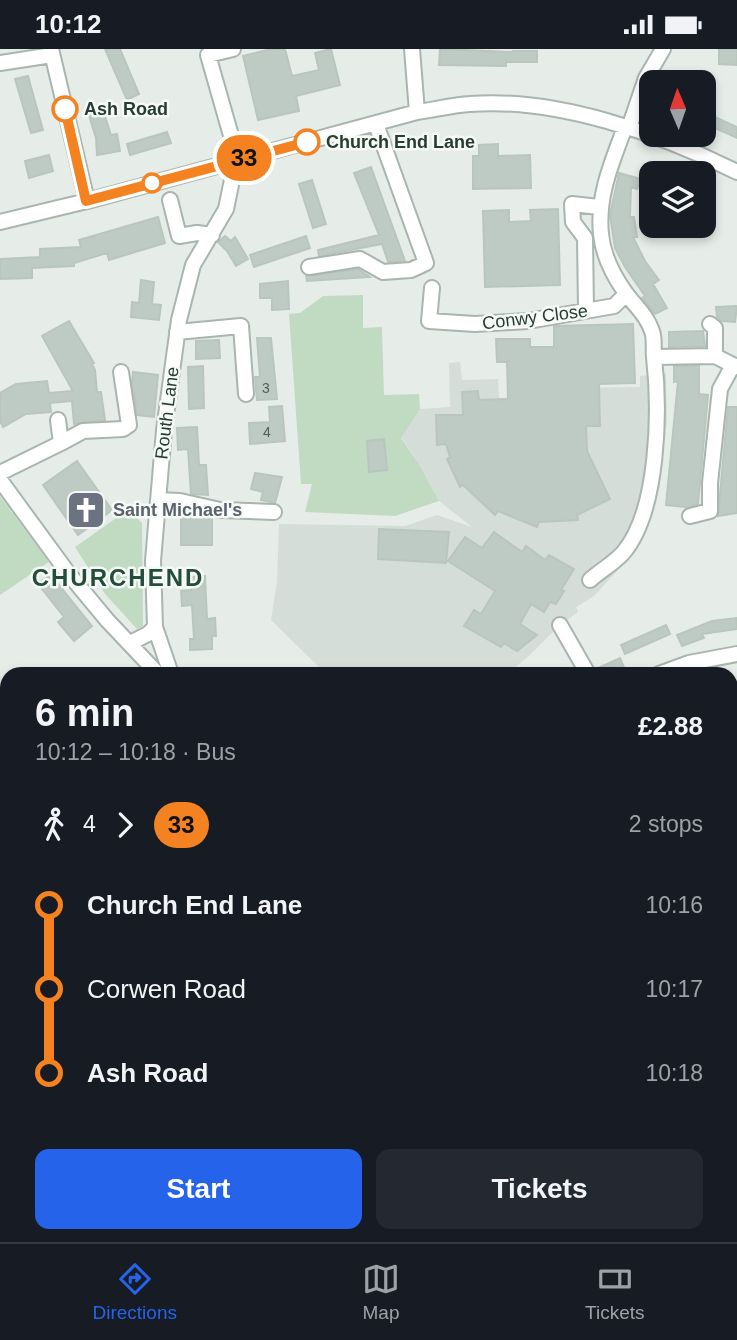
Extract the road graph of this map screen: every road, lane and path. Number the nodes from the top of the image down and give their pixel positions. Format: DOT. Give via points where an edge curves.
graph roads {
  1 [pos="233,49"];
  2 [pos="411,49"];
  3 [pos="663,49"];
  4 [pos="52,52"];
  5 [pos="0,63"];
  6 [pos="417,112"];
  7 [pos="376,124"];
  8 [pos="627,128"];
  9 [pos="232,161"];
  10 [pos="737,173"];
  11 [pos="170,200"];
  12 [pos="86,201"];
  13 [pos="599,207"];
  14 [pos="0,222"];
  15 [pos="212,235"];
  16 [pos="309,267"];
  17 [pos="432,288"];
  18 [pos="626,294"];
  19 [pos="586,310"];
  20 [pos="710,324"];
  21 [pos="177,333"];
  22 [pos="715,356"];
  23 [pos="654,357"];
  24 [pos="735,366"];
  25 [pos="121,372"];
  26 [pos="246,394"];
  27 [pos="58,420"];
  28 [pos="61,443"];
  29 [pos="0,473"];
  30 [pos="0,479"];
  31 [pos="158,500"];
  32 [pos="274,512"];
  33 [pos="690,516"];
  34 [pos="590,580"];
  35 [pos="560,625"];
  36 [pos="155,627"];
  37 [pos="130,643"];
  38 [pos="737,654"];
  39 [pos="152,667"];
  40 [pos="169,667"];
  41 [pos="585,667"];
  42 [pos="678,667"];
  1 -- 9 [label="street, Routh Lane" via="208,55"];
  2 -- 6 [label="street"];
  3 -- 8 [label="street"];
  4 -- 5 [label="street"];
  4 -- 12 [label="street"];
  6 -- 7 [label="street"];
  6 -- 8 [label="street" via="470,104 535,105"];
  7 -- 9 [label="street"];
  7 -- 16 [label="street" via="426,263 411,270 383,272 360,259"];
  8 -- 10 [label="street"];
  8 -- 13 [label="street"];
  9 -- 12 [label="street"];
  9 -- 15 [label="street, Routh Lane" via="226,209"];
  11 -- 15 [label="street" via="179,236"];
  12 -- 14 [label="street"];
  13 -- 18 [label="street" via="610,268"];
  13 -- 19 [label="street" via="572,204 573,222 585,238"];
  15 -- 21 [label="street, Routh Lane" via="192,265"];
  17 -- 19 [label="street, Conwy Close" via="429,321 528,321"];
  18 -- 19 [label="street, Conwy Close" via="614,306"];
  18 -- 23 [label="street" via="648,322"];
  20 -- 22 [label="street" via="715,328"];
  21 -- 26 [label="street" via="242,326"];
  21 -- 31 [label="street, Routh Lane"];
  22 -- 23 [label="street"];
  22 -- 24 [label="street"];
  23 -- 34 [label="street" via="656,439 639,524 623,553"];
  24 -- 33 [label="street" via="720,389 710,512"];
  25 -- 28 [label="street" via="129,425 83,431"];
  27 -- 28 [label="street"];
  28 -- 29 [label="street"];
  30 -- 37 [label="street" via="68,573"];
  31 -- 32 [label="street" via="220,510"];
  31 -- 36 [label="street, Routh Lane" via="153,561"];
  35 -- 41 [label="street"];
  36 -- 37 [label="street"];
  36 -- 40 [label="street, Routh Lane"];
  37 -- 39 [label="street"];
  38 -- 42 [label="street"];
}
